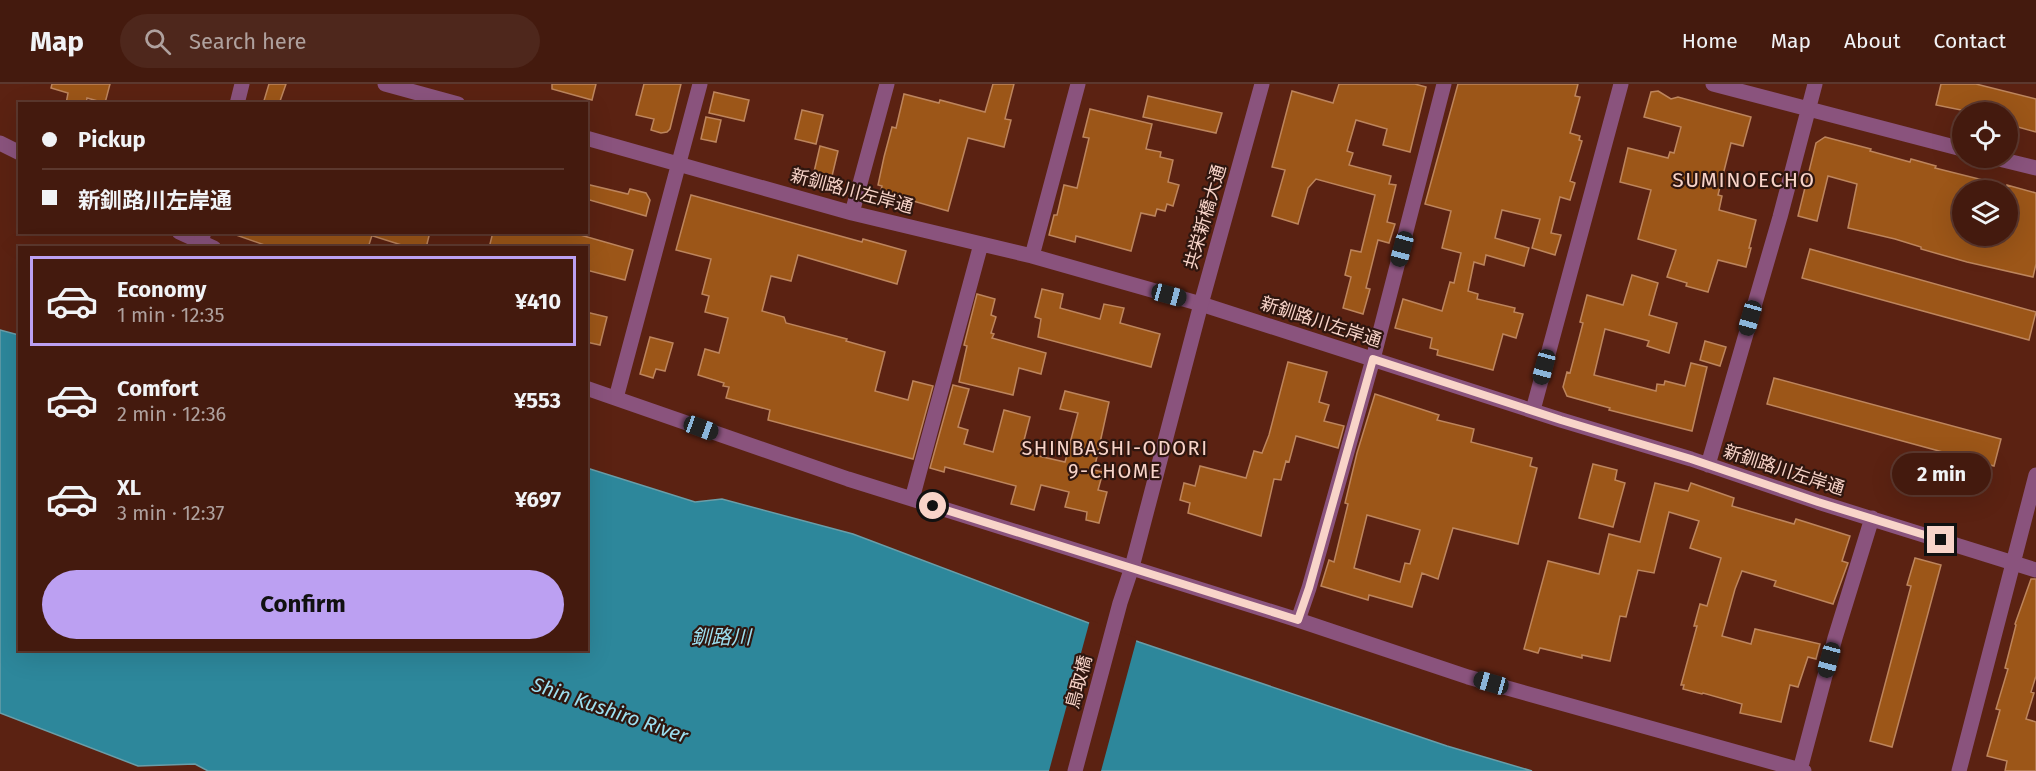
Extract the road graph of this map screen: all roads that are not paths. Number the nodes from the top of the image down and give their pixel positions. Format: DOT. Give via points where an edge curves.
graph roads {
  1 [pos="242,84"];
  2 [pos="385,84"];
  3 [pos="700,84"];
  4 [pos="887,84"];
  5 [pos="1078,84"];
  6 [pos="1262,84"];
  7 [pos="1444,84"];
  8 [pos="1621,84"];
  9 [pos="1713,84"];
  10 [pos="1815,84"];
  11 [pos="238,102"];
  12 [pos="451,102"];
  13 [pos="1808,108"];
  14 [pos="588,139"];
  15 [pos="0,143"];
  16 [pos="1952,146"];
  17 [pos="18,152"];
  18 [pos="680,163"];
  19 [pos="2018,164"];
  20 [pos="2036,168"];
  21 [pos="852,213"];
  22 [pos="185,234"];
  23 [pos="206,241"];
  24 [pos="981,244"];
  25 [pos="1032,256"];
  26 [pos="1200,304"];
  27 [pos="1373,359"];
  28 [pos="588,389"];
  29 [pos="616,398"];
  30 [pos="1533,410"];
  31 [pos="1708,465"];
  32 [pos="2036,475"];
  33 [pos="912,499"];
  34 [pos="1872,518"];
  35 [pos="2013,562"];
  36 [pos="1132,567"];
  37 [pos="2036,570"];
  38 [pos="1120,603"];
  39 [pos="1298,620"];
  40 [pos="1802,770"];
  41 [pos="1075,771"];
  42 [pos="1959,771"];
  1 -- 11 [label="street"];
  2 -- 12 [label="street"];
  3 -- 18 [label="street"];
  4 -- 21 [label="street"];
  5 -- 25 [label="street"];
  6 -- 26 [label="street, 共栄新橋大通"];
  7 -- 27 [label="street"];
  8 -- 30 [label="street"];
  9 -- 13 [label="street"];
  10 -- 13 [label="street"];
  13 -- 16 [label="street"];
  13 -- 31 [label="street"];
  14 -- 18 [label="street, 新釧路川左岸通"];
  15 -- 17 [label="street"];
  18 -- 21 [label="street, 新釧路川左岸通"];
  18 -- 29 [label="street"];
  19 -- 20 [label="street"];
  21 -- 24 [label="street, 新釧路川左岸通"];
  22 -- 23 [label="street"];
  24 -- 25 [label="street, 新釧路川左岸通"];
  24 -- 33 [label="street"];
  25 -- 26 [label="street, 新釧路川左岸通"];
  26 -- 27 [label="street, 新釧路川左岸通"];
  26 -- 36 [label="street, 共栄新橋大通"];
  27 -- 30 [label="street, 新釧路川左岸通"];
  27 -- 39 [label="street"];
  28 -- 29 [label="street"];
  29 -- 33 [label="street"];
  30 -- 31 [label="street, 新釧路川左岸通"];
  31 -- 34 [label="street, 新釧路川左岸通"];
  32 -- 35 [label="street"];
  33 -- 36 [label="street"];
  34 -- 35 [label="street, 新釧路川左岸通"];
  34 -- 40 [label="street" via="1835,639"];
  35 -- 37 [label="street, 新釧路川左岸通"];
  35 -- 42 [label="street"];
  36 -- 38 [label="street, 共栄新橋大通"];
  36 -- 39 [label="street"];
  38 -- 41 [label="street, 鳥取橋"];
  39 -- 40 [label="street" via="1468,677"];
}
